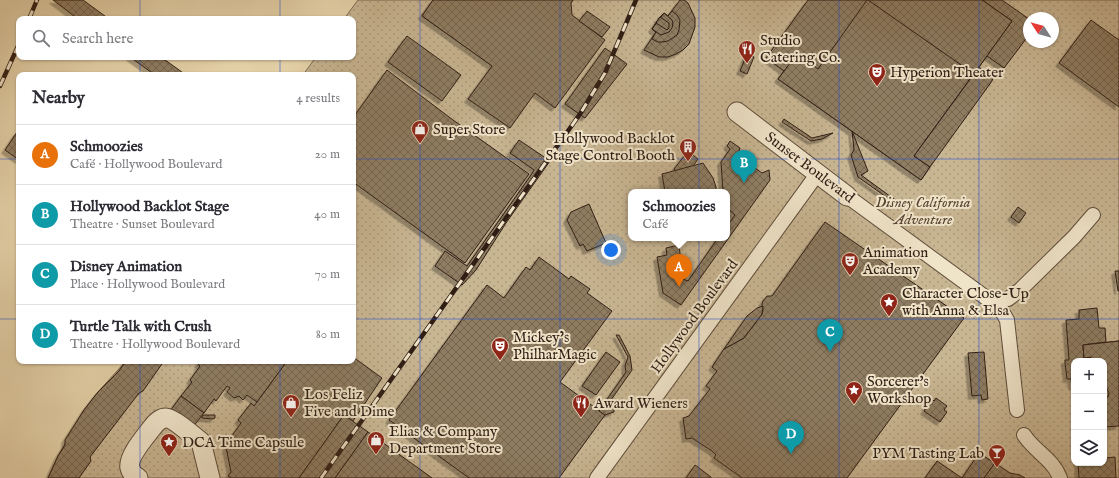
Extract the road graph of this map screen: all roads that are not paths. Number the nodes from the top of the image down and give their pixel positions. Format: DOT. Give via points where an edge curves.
graph roads {
  1 [pos="737,112"];
  2 [pos="818,173"];
  3 [pos="847,196"];
  4 [pos="1093,214"];
  5 [pos="994,302"];
  6 [pos="1017,410"];
  7 [pos="1024,435"];
  8 [pos="138,478"];
  9 [pos="210,478"];
  10 [pos="597,478"];
  11 [pos="1060,478"];
  1 -- 2 [label="street, Sunset Boulevard"];
  2 -- 3 [label="street, Sunset Boulevard"];
  2 -- 10 [label="street, Hollywood Boulevard"];
  3 -- 5 [label="street, Sunset Boulevard"];
  4 -- 5 [label="street" via="1080,240 1014,296"];
  5 -- 6 [label="street, Sunset Boulevard" via="1007,320"];
  7 -- 11 [label="street" via="1051,462"];
  8 -- 9 [label="street" via="133,475 130,468 132,458 155,424 166,418 201,442"];
}
